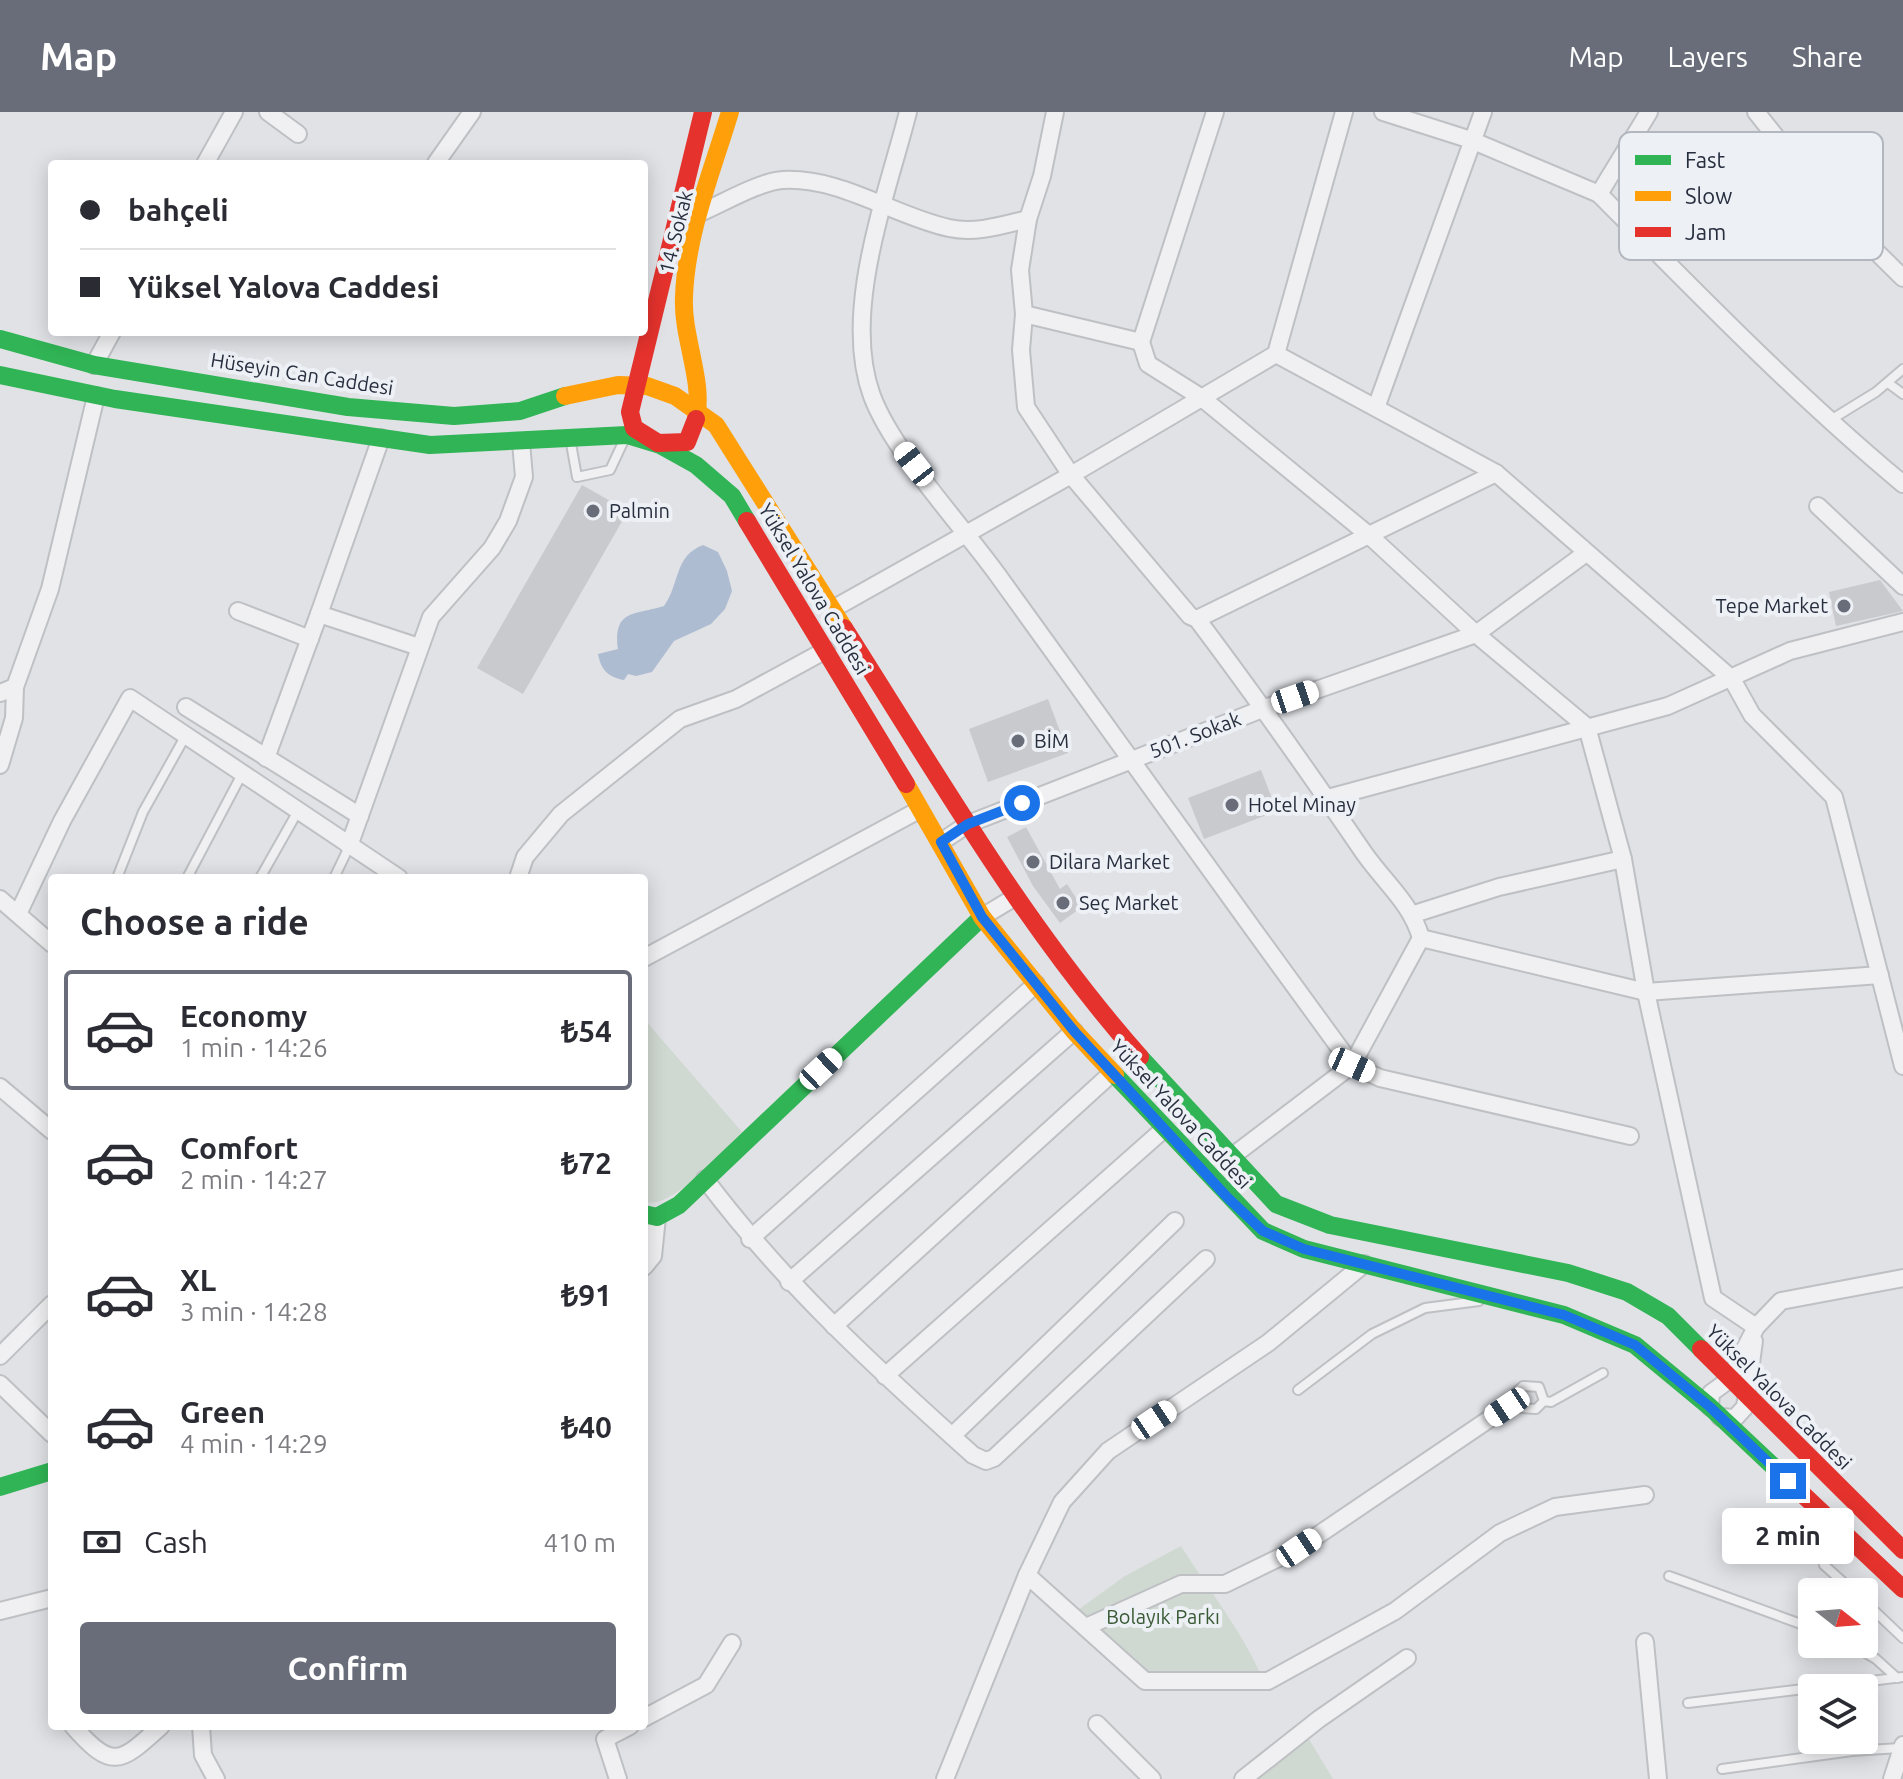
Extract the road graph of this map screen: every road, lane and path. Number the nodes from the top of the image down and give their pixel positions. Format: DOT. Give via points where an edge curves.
graph roads {
  1 [pos="234,112"];
  2 [pos="268,112"];
  3 [pos="472,112"];
  4 [pos="703,112"];
  5 [pos="730,112"];
  6 [pos="908,112"];
  7 [pos="1055,112"];
  8 [pos="1215,112"];
  9 [pos="1344,112"];
  10 [pos="1383,112"];
  11 [pos="1483,112"];
  12 [pos="1649,112"];
  13 [pos="1756,112"];
  14 [pos="1637,132"];
  15 [pos="1772,132"];
  16 [pos="298,134"];
  17 [pos="1471,140"];
  18 [pos="207,160"];
  19 [pos="438,160"];
  20 [pos="1619,161"];
  21 [pos="1599,194"];
  22 [pos="884,204"];
  23 [pos="677,206"];
  24 [pos="702,212"];
  25 [pos="1619,214"];
  26 [pos="1028,219"];
  27 [pos="1883,258"];
  28 [pos="1666,260"];
  29 [pos="1903,278"];
  30 [pos="1024,314"];
  31 [pos="648,323"];
  32 [pos="110,336"];
  33 [pos="645,336"];
  34 [pos="0,339"];
  35 [pos="644,339"];
  36 [pos="1141,342"];
  37 [pos="1276,354"];
  38 [pos="94,365"];
  39 [pos="1903,369"];
  40 [pos="0,375"];
  41 [pos="1888,383"];
  42 [pos="640,385"];
  43 [pos="581,391"];
  44 [pos="1903,394"];
  45 [pos="96,396"];
  46 [pos="1202,398"];
  47 [pos="1377,405"];
  48 [pos="700,411"];
  49 [pos="1828,421"];
  50 [pos="627,435"];
  51 [pos="381,438"];
  52 [pos="570,438"];
  53 [pos="521,442"];
  54 [pos="658,443"];
  55 [pos="1496,473"];
  56 [pos="1071,475"];
  57 [pos="1903,484"];
  58 [pos="1818,506"];
  59 [pos="967,532"];
  60 [pos="1371,537"];
  61 [pos="1586,553"];
  62 [pos="1903,586"];
  63 [pos="831,610"];
  64 [pos="238,611"];
  65 [pos="319,614"];
  66 [pos="1197,619"];
  67 [pos="1903,622"];
  68 [pos="1476,634"];
  69 [pos="310,639"];
  70 [pos="419,647"];
  71 [pos="826,650"];
  72 [pos="1732,679"];
  73 [pos="8,690"];
  74 [pos="186,707"];
  75 [pos="1265,708"];
  76 [pos="1587,727"];
  77 [pos="186,735"];
  78 [pos="266,758"];
  79 [pos="1130,760"];
  80 [pos="0,765"];
  81 [pos="242,773"];
  82 [pos="1328,798"];
  83 [pos="919,810"];
  84 [pos="298,811"];
  85 [pos="360,816"];
  86 [pos="968,824"];
  87 [pos="941,842"];
  88 [pos="349,846"];
  89 [pos="1623,859"];
  90 [pos="119,874"];
  91 [pos="189,874"];
  92 [pos="262,874"];
  93 [pos="336,874"];
  94 [pos="393,874"];
  95 [pos="519,874"];
  96 [pos="1015,897"];
  97 [pos="0,899"];
  98 [pos="18,914"];
  99 [pos="1414,914"];
  100 [pos="982,917"];
  101 [pos="1421,938"];
  102 [pos="48,940"];
  103 [pos="648,956"];
  104 [pos="1880,975"];
  105 [pos="1036,984"];
  106 [pos="1646,992"];
  107 [pos="1074,1031"];
  108 [pos="1352,1065"];
  109 [pos="1903,1066"];
  110 [pos="1112,1073"];
  111 [pos="0,1087"];
  112 [pos="48,1128"];
  113 [pos="1164,1129"];
  114 [pos="1630,1136"];
  115 [pos="1230,1158"];
  116 [pos="705,1179"];
  117 [pos="651,1216"];
  118 [pos="1175,1221"];
  119 [pos="750,1239"];
  120 [pos="1206,1259"];
  121 [pos="648,1262"];
  122 [pos="1364,1264"];
  123 [pos="1903,1278"];
  124 [pos="789,1282"];
  125 [pos="1503,1298"];
  126 [pos="48,1308"];
  127 [pos="834,1326"];
  128 [pos="1756,1327"];
  129 [pos="0,1356"];
  130 [pos="1603,1373"];
  131 [pos="885,1376"];
  132 [pos="1729,1380"];
  133 [pos="0,1384"];
  134 [pos="1298,1390"];
  135 [pos="1747,1398"];
  136 [pos="1544,1401"];
  137 [pos="1507,1407"];
  138 [pos="1715,1412"];
  139 [pos="48,1430"];
  140 [pos="952,1436"];
  141 [pos="48,1472"];
  142 [pos="0,1487"];
  143 [pos="1645,1495"];
  144 [pos="1903,1550"];
  145 [pos="1824,1565"];
  146 [pos="1027,1575"];
  147 [pos="1669,1576"];
  148 [pos="1838,1578"];
  149 [pos="1903,1589"];
  150 [pos="48,1599"];
  151 [pos="0,1611"];
  152 [pos="1878,1614"];
  153 [pos="1798,1623"];
  154 [pos="1086,1627"];
  155 [pos="1903,1638"];
  156 [pos="1645,1642"];
  157 [pos="732,1643"];
  158 [pos="1407,1658"];
  159 [pos="1874,1658"];
  160 [pos="1900,1678"];
  161 [pos="1878,1681"];
  162 [pos="1798,1690"];
  163 [pos="1688,1703"];
  164 [pos="648,1716"];
  165 [pos="1097,1724"];
  166 [pos="77,1730"];
  167 [pos="157,1730"];
  168 [pos="201,1730"];
  169 [pos="622,1730"];
  170 [pos="1902,1746"];
  171 [pos="1722,1769"];
  172 [pos="216,1779"];
  173 [pos="618,1779"];
  174 [pos="945,1779"];
  175 [pos="1152,1779"];
  176 [pos="1243,1779"];
  177 [pos="1658,1779"];
  178 [pos="1892,1779"];
  1 -- 18 [label="street"];
  2 -- 16 [label="street"];
  3 -- 19 [label="street"];
  4 -- 23 [label="main road, 14. Sokak"];
  5 -- 24 [label="main road, 14. Sokak"];
  6 -- 22 [label="street"];
  7 -- 26 [label="street"];
  8 -- 36 [label="street"];
  9 -- 37 [label="street"];
  10 -- 17 [label="street"];
  11 -- 17 [label="street"];
  12 -- 14 [label="street"];
  13 -- 15 [label="street"];
  17 -- 21 [label="street"];
  17 -- 47 [label="street"];
  20 -- 21 [label="street"];
  21 -- 25 [label="street"];
  22 -- 24 [label="street" via="809,182 780,180"];
  22 -- 26 [label="street" via="950,229 988,229"];
  22 -- 59 [label="street" via="867,272 862,343 872,396 896,441"];
  23 -- 24 [label="street"];
  23 -- 31 [label="main road, 14. Sokak"];
  24 -- 48 [label="main road, 14. Sokak" via="684,296"];
  26 -- 30 [label="street" via="1020,270"];
  27 -- 29 [label="street"];
  28 -- 49 [label="street"];
  30 -- 36 [label="street"];
  30 -- 56 [label="street" via="1026,407"];
  32 -- 38 [label="street"];
  33 -- 35 [label="main road, 14. Sokak"];
  34 -- 38 [label="main road, Hüseyin Can Caddesi"];
  35 -- 42 [label="main road, 14. Sokak"];
  35 -- 43 [label="main road" via="622,371"];
  36 -- 46 [label="street" via="1148,364"];
  37 -- 46 [label="street"];
  37 -- 47 [label="street"];
  38 -- 43 [label="main road, Hüseyin Can Caddesi" via="348,407 454,416 520,411"];
  39 -- 41 [label="lane"];
  40 -- 45 [label="main road"];
  41 -- 44 [label="lane"];
  41 -- 49 [label="lane"];
  42 -- 43 [label="main road, Hüseyin Can Caddesi"];
  42 -- 48 [label="main road, Yüksel Yalova Caddesi"];
  42 -- 54 [label="main road, 14. Sokak" via="630,412 634,428"];
  45 -- 51 [label="main road"];
  45 -- 73 [label="street" via="50,589"];
  46 -- 56 [label="street"];
  46 -- 60 [label="street"];
  47 -- 55 [label="street"];
  48 -- 54 [label="main road" via="687,442"];
  48 -- 63 [label="main road, Yüksel Yalova Caddesi" via="716,425"];
  49 -- 57 [label="street"];
  50 -- 52 [label="main road"];
  50 -- 52 [label="lane" via="610,470 577,477"];
  50 -- 54 [label="main road, Yüksel Yalova Caddesi"];
  51 -- 53 [label="main road" via="430,445"];
  51 -- 65 [label="street"];
  52 -- 53 [label="main road"];
  53 -- 70 [label="street" via="524,477 508,521 492,548 431,617"];
  54 -- 71 [label="main road, Yüksel Yalova Caddesi" via="690,458 732,496"];
  55 -- 60 [label="street"];
  55 -- 61 [label="street"];
  56 -- 59 [label="street"];
  56 -- 66 [label="street"];
  58 -- 62 [label="street"];
  59 -- 63 [label="street"];
  59 -- 79 [label="street"];
  60 -- 66 [label="street"];
  60 -- 68 [label="street"];
  61 -- 68 [label="street, 501. Sokak"];
  61 -- 72 [label="street"];
  63 -- 86 [label="main road, Yüksel Yalova Caddesi"];
  64 -- 69 [label="street"];
  65 -- 69 [label="street"];
  65 -- 70 [label="street"];
  66 -- 75 [label="street"];
  67 -- 72 [label="street" via="1790,651"];
  68 -- 75 [label="street, 501. Sokak"];
  68 -- 76 [label="street"];
  69 -- 78 [label="street"];
  70 -- 85 [label="street"];
  71 -- 83 [label="main road, Yüksel Yalova Caddesi"];
  71 -- 95 [label="street" via="736,699 680,719 561,814 525,857"];
  72 -- 76 [label="street" via="1668,706"];
  72 -- 104 [label="street" via="1752,715 1834,797"];
  73 -- 80 [label="street" via="14,718"];
  74 -- 78 [label="street"];
  75 -- 79 [label="street, 501. Sokak"];
  75 -- 82 [label="street"];
  76 -- 82 [label="street"];
  76 -- 89 [label="street"];
  77 -- 81 [label="street"];
  77 -- 90 [label="lane" via="143,812"];
  77 -- 98 [label="street" via="130,698"];
  78 -- 85 [label="street"];
  79 -- 86 [label="street, 501. Sokak"];
  79 -- 108 [label="street"];
  81 -- 84 [label="street"];
  81 -- 91 [label="lane"];
  82 -- 99 [label="street" via="1366,856"];
  83 -- 87 [label="main road, Yüksel Yalova Caddesi"];
  83 -- 103 [label="street"];
  84 -- 88 [label="street"];
  84 -- 92 [label="lane"];
  85 -- 88 [label="street"];
  86 -- 87 [label="street, 501. Sokak"];
  86 -- 96 [label="main road, Yüksel Yalova Caddesi"];
  87 -- 100 [label="main road, Yüksel Yalova Caddesi"];
  88 -- 93 [label="lane"];
  88 -- 94 [label="street"];
  89 -- 99 [label="street" via="1499,887"];
  89 -- 106 [label="street"];
  96 -- 100 [label="street"];
  96 -- 115 [label="main road, Yüksel Yalova Caddesi" via="1095,1006"];
  97 -- 98 [label="street"];
  98 -- 102 [label="street"];
  99 -- 101 [label="street"];
  100 -- 105 [label="main road, Yüksel Yalova Caddesi"];
  100 -- 116 [label="main road"];
  101 -- 106 [label="street"];
  101 -- 108 [label="street"];
  104 -- 106 [label="street"];
  104 -- 109 [label="street"];
  105 -- 107 [label="main road, Yüksel Yalova Caddesi"];
  105 -- 119 [label="street"];
  106 -- 128 [label="street" via="1713,1298"];
  107 -- 110 [label="main road, Yüksel Yalova Caddesi"];
  107 -- 124 [label="street"];
  108 -- 114 [label="street" via="1380,1078"];
  108 -- 115 [label="street"];
  110 -- 113 [label="main road, Yüksel Yalova Caddesi"];
  110 -- 127 [label="street"];
  111 -- 112 [label="street"];
  113 -- 122 [label="main road, Yüksel Yalova Caddesi" via="1263,1231 1304,1249"];
  113 -- 131 [label="street"];
  115 -- 132 [label="main road, Yüksel Yalova Caddesi" via="1276,1204 1330,1225 1568,1273 1627,1292 1668,1316"];
  116 -- 117 [label="main road" via="679,1205"];
  116 -- 119 [label="street"];
  117 -- 121 [label="street" via="653,1256"];
  118 -- 140 [label="street"];
  119 -- 124 [label="street"];
  120 -- 140 [label="street" via="994,1458 986,1461 973,1455"];
  122 -- 125 [label="main road, Yüksel Yalova Caddesi"];
  122 -- 146 [label="street" via="1268,1343 1108,1451 1062,1502"];
  123 -- 128 [label="street" via="1781,1301"];
  124 -- 127 [label="street"];
  125 -- 134 [label="lane" via="1425,1308 1372,1334"];
  125 -- 138 [label="main road, Yüksel Yalova Caddesi" via="1564,1315 1635,1345"];
  126 -- 129 [label="street"];
  127 -- 131 [label="street"];
  128 -- 132 [label="street"];
  128 -- 135 [label="street"];
  130 -- 136 [label="lane"];
  131 -- 140 [label="street"];
  132 -- 135 [label="main road, Yüksel Yalova Caddesi"];
  132 -- 138 [label="street" via="1711,1393"];
  133 -- 139 [label="street"];
  135 -- 138 [label="street" via="1742,1415"];
  135 -- 144 [label="main road, Yüksel Yalova Caddesi"];
  136 -- 137 [label="lane" via="1531,1410"];
  136 -- 137 [label="lane" via="1542,1390 1529,1385 1518,1389"];
  137 -- 154 [label="street" via="1299,1548 1225,1584 1181,1584"];
  138 -- 149 [label="main road, Yüksel Yalova Caddesi"];
  141 -- 142 [label="main road"];
  143 -- 154 [label="street" via="1555,1507 1500,1533 1395,1611 1268,1681 1145,1681"];
  145 -- 148 [label="lane"];
  146 -- 154 [label="street"];
  146 -- 174 [label="street"];
  147 -- 153 [label="lane"];
  150 -- 151 [label="street"];
  152 -- 155 [label="lane"];
  156 -- 177 [label="street"];
  157 -- 164 [label="street" via="706,1685"];
  158 -- 176 [label="street"];
  159 -- 160 [label="lane"];
  160 -- 161 [label="lane"];
  162 -- 163 [label="lane"];
  165 -- 175 [label="street"];
  166 -- 167 [label="street" via="104,1754 119,1759"];
  168 -- 172 [label="street" via="203,1755"];
  169 -- 173 [label="street" via="605,1739"];
  170 -- 171 [label="lane"];
  170 -- 178 [label="street"];
}
